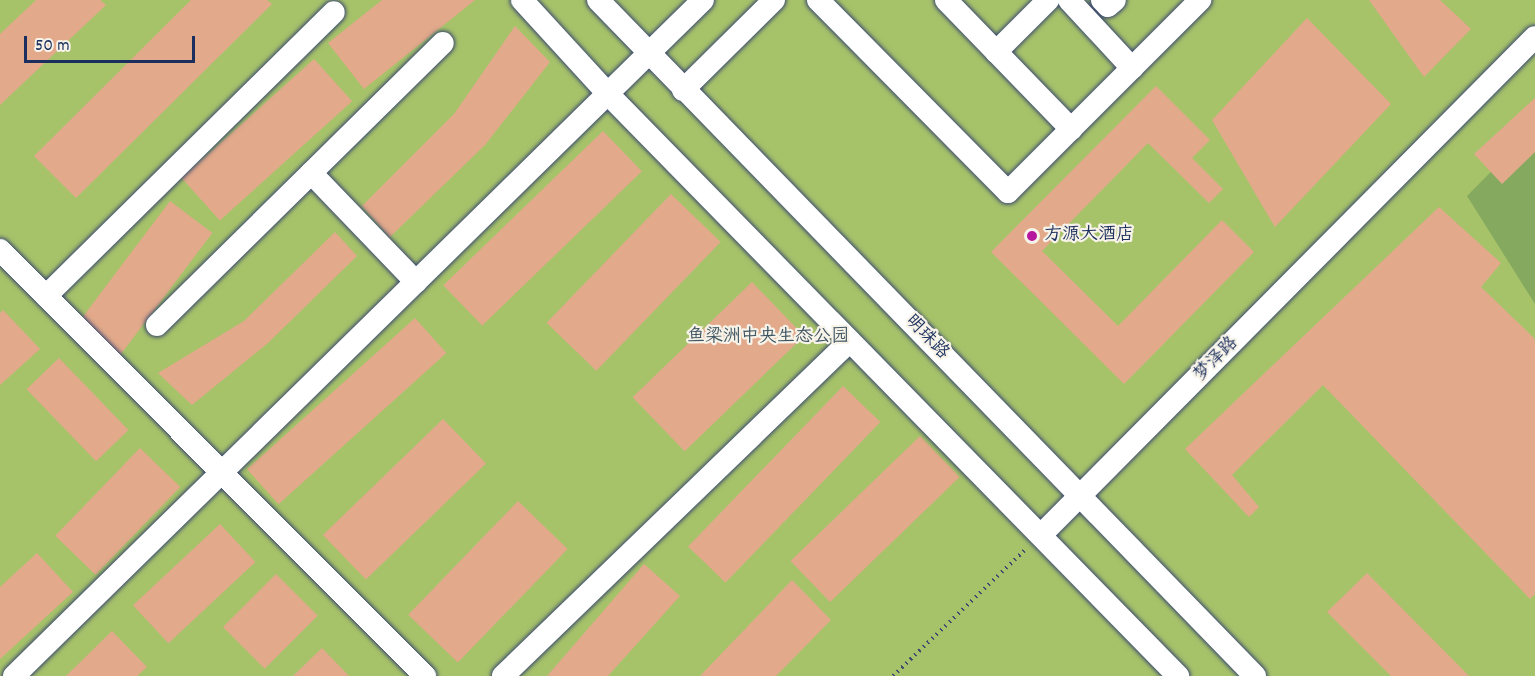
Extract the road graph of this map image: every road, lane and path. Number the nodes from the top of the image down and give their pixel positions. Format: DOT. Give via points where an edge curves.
graph roads {
  1 [pos="522,0"];
  2 [pos="598,0"];
  3 [pos="703,0"];
  4 [pos="774,0"];
  5 [pos="818,0"];
  6 [pos="946,0"];
  7 [pos="1048,0"];
  8 [pos="1069,0"];
  9 [pos="1102,0"];
  10 [pos="1115,0"];
  11 [pos="1200,0"];
  12 [pos="334,4"];
  13 [pos="1535,37"];
  14 [pos="443,44"];
  15 [pos="996,52"];
  16 [pos="647,55"];
  17 [pos="1132,68"];
  18 [pos="683,90"];
  19 [pos="608,94"];
  20 [pos="1071,129"];
  21 [pos="311,173"];
  22 [pos="0,250"];
  23 [pos="416,282"];
  24 [pos="46,296"];
  25 [pos="157,325"];
  26 [pos="850,341"];
  27 [pos="222,472"];
  28 [pos="1082,497"];
  29 [pos="1041,535"];
  30 [pos="14,676"];
  31 [pos="425,676"];
  32 [pos="503,676"];
  33 [pos="893,676"];
  34 [pos="1178,676"];
  35 [pos="1255,676"];
  1 -- 19 [label="street"];
  2 -- 16 [label="street, 明珠路"];
  3 -- 16 [label="street"];
  4 -- 18 [label="street"];
  5 -- 20 [label="street" via="1008,192"];
  6 -- 15 [label="street"];
  7 -- 15 [label="street"];
  8 -- 17 [label="street"];
  9 -- 10 [label="street" via="1108,6"];
  11 -- 17 [label="street"];
  12 -- 24 [label="street"];
  13 -- 28 [label="street, 梦泽路"];
  14 -- 21 [label="street"];
  15 -- 20 [label="street"];
  16 -- 18 [label="street, 明珠路"];
  16 -- 19 [label="street"];
  17 -- 20 [label="street"];
  18 -- 28 [label="street, 明珠路"];
  19 -- 23 [label="street"];
  19 -- 26 [label="street"];
  21 -- 23 [label="street"];
  21 -- 25 [label="street"];
  22 -- 24 [label="street"];
  23 -- 27 [label="street"];
  24 -- 27 [label="street"];
  26 -- 29 [label="street"];
  26 -- 32 [label="street"];
  27 -- 30 [label="street"];
  27 -- 31 [label="street"];
  28 -- 29 [label="street, 梦泽路"];
  28 -- 35 [label="street, 明珠路"];
  29 -- 33 [label="path"];
  29 -- 34 [label="street"];
}
